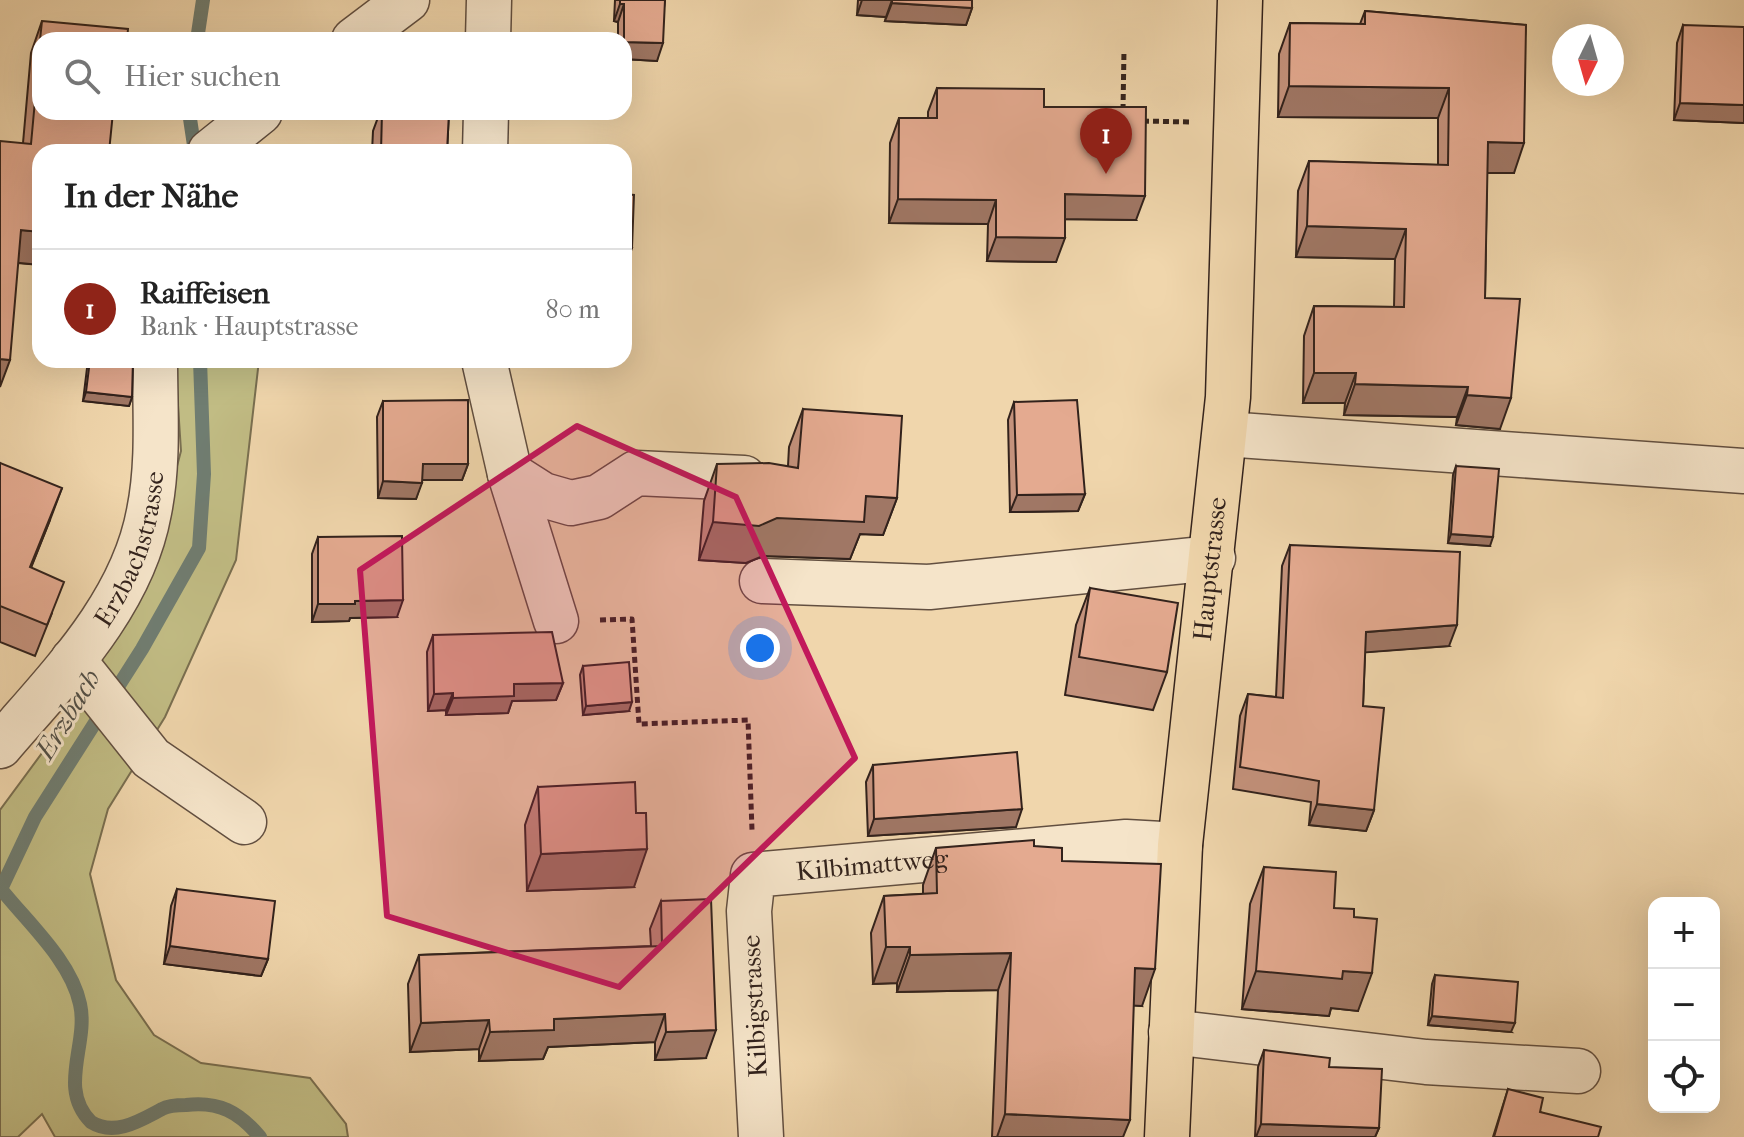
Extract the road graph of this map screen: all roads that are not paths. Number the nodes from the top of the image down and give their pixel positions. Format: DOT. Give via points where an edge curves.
graph roads {
  1 [pos="407,0"];
  2 [pos="489,0"];
  3 [pos="1240,0"];
  4 [pos="365,32"];
  5 [pos="488,32"];
  6 [pos="250,120"];
  7 [pos="486,120"];
  8 [pos="219,144"];
  9 [pos="485,144"];
  10 [pos="155,368"];
  11 [pos="486,368"];
  12 [pos="1225,434"];
  13 [pos="1744,471"];
  14 [pos="510,474"];
  15 [pos="744,478"];
  16 [pos="1213,558"];
  17 [pos="762,581"];
  18 [pos="556,621"];
  19 [pos="95,688"];
  20 [pos="0,746"];
  21 [pos="244,822"];
  22 [pos="1180,845"];
  23 [pos="753,875"];
  24 [pos="1171,1032"];
  25 [pos="1578,1071"];
  26 [pos="761,1137"];
  27 [pos="1167,1137"];
  1 -- 4 [label="street"];
  2 -- 5 [label="street"];
  3 -- 12 [label="main road, Hauptstrasse"];
  6 -- 8 [label="street"];
  7 -- 9 [label="street"];
  10 -- 19 [label="street, Erzbachstrasse" via="155,474 149,515 134,565 99,626"];
  11 -- 14 [label="street"];
  12 -- 13 [label="street"];
  12 -- 16 [label="main road, Hauptstrasse"];
  14 -- 15 [label="street" via="543,495 571,503 599,497 636,473"];
  14 -- 18 [label="street"];
  16 -- 17 [label="street" via="929,587"];
  16 -- 22 [label="main road, Hauptstrasse"];
  19 -- 20 [label="street, Erzbachstrasse"];
  19 -- 21 [label="street" via="151,758"];
  22 -- 23 [label="street, Kilbimattweg" via="1126,842"];
  22 -- 24 [label="main road, Hauptstrasse"];
  23 -- 26 [label="street, Kilbigstrasse" via="749,911"];
  24 -- 25 [label="street" via="1426,1062"];
  24 -- 27 [label="main road, Hauptstrasse"];
}
